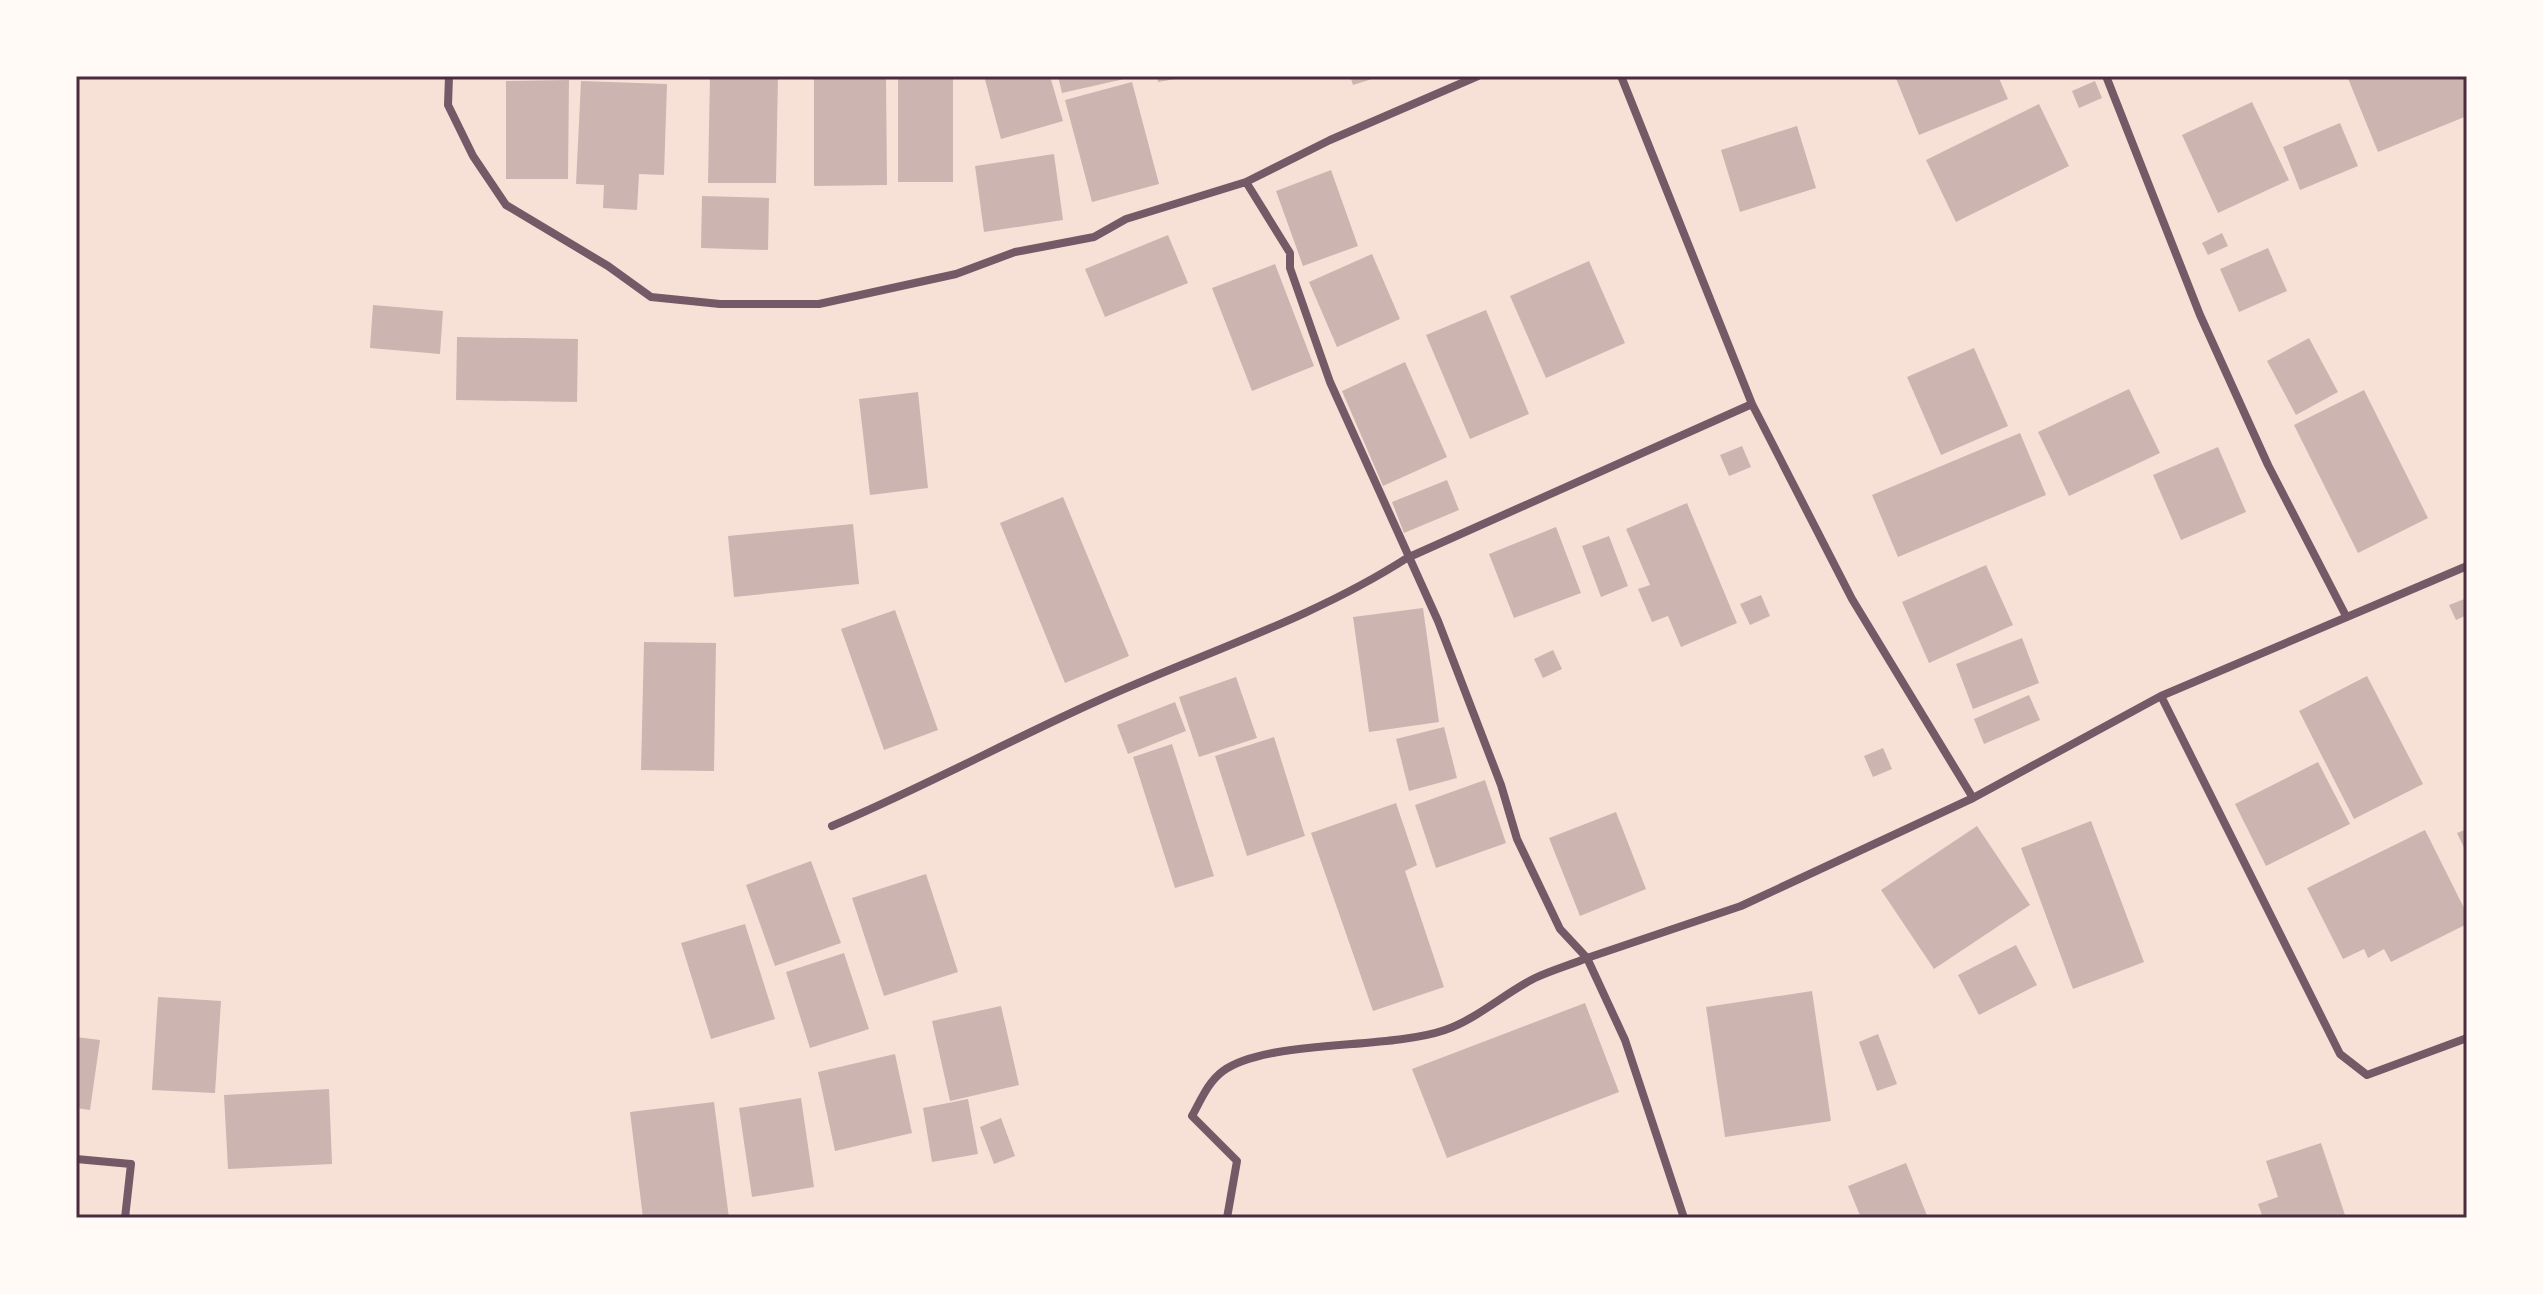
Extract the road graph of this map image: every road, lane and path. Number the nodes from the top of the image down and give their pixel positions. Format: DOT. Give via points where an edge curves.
graph roads {
  1 [pos="449,76"];
  2 [pos="1478,76"];
  3 [pos="1621,76"];
  4 [pos="2106,76"];
  5 [pos="1246,182"];
  6 [pos="1752,404"];
  7 [pos="1407,558"];
  8 [pos="2467,566"];
  9 [pos="2346,616"];
  10 [pos="2161,696"];
  11 [pos="1973,798"];
  12 [pos="832,826"];
  13 [pos="1587,958"];
  14 [pos="2467,1038"];
  15 [pos="76,1159"];
  16 [pos="125,1218"];
  17 [pos="1227,1218"];
  18 [pos="1684,1218"];
  1 -- 5 [label="street" via="448,105 506,205 651,297 720,304 834,301 956,274 1015,252 1094,237 1126,219"];
  2 -- 5 [label="street"];
  3 -- 6 [label="street"];
  4 -- 9 [label="street" via="2200,315 2268,465"];
  5 -- 7 [label="street" via="1290,253 1290,268 1330,382"];
  6 -- 7 [label="street"];
  6 -- 11 [label="street" via="1852,599"];
  7 -- 12 [label="street" via="1363,583"];
  7 -- 13 [label="street" via="1438,621 1517,839 1560,929"];
  8 -- 9 [label="street"];
  9 -- 10 [label="street"];
  10 -- 11 [label="street"];
  10 -- 14 [label="street" via="2340,1054 2367,1075"];
  11 -- 13 [label="street" via="1741,906"];
  13 -- 17 [label="street" via="1536,978 1447,1030 1394,1042 1247,1059 1223,1071 1192,1116 1237,1161"];
  13 -- 18 [label="street" via="1625,1040"];
  15 -- 16 [label="street" via="131,1164"];
}
